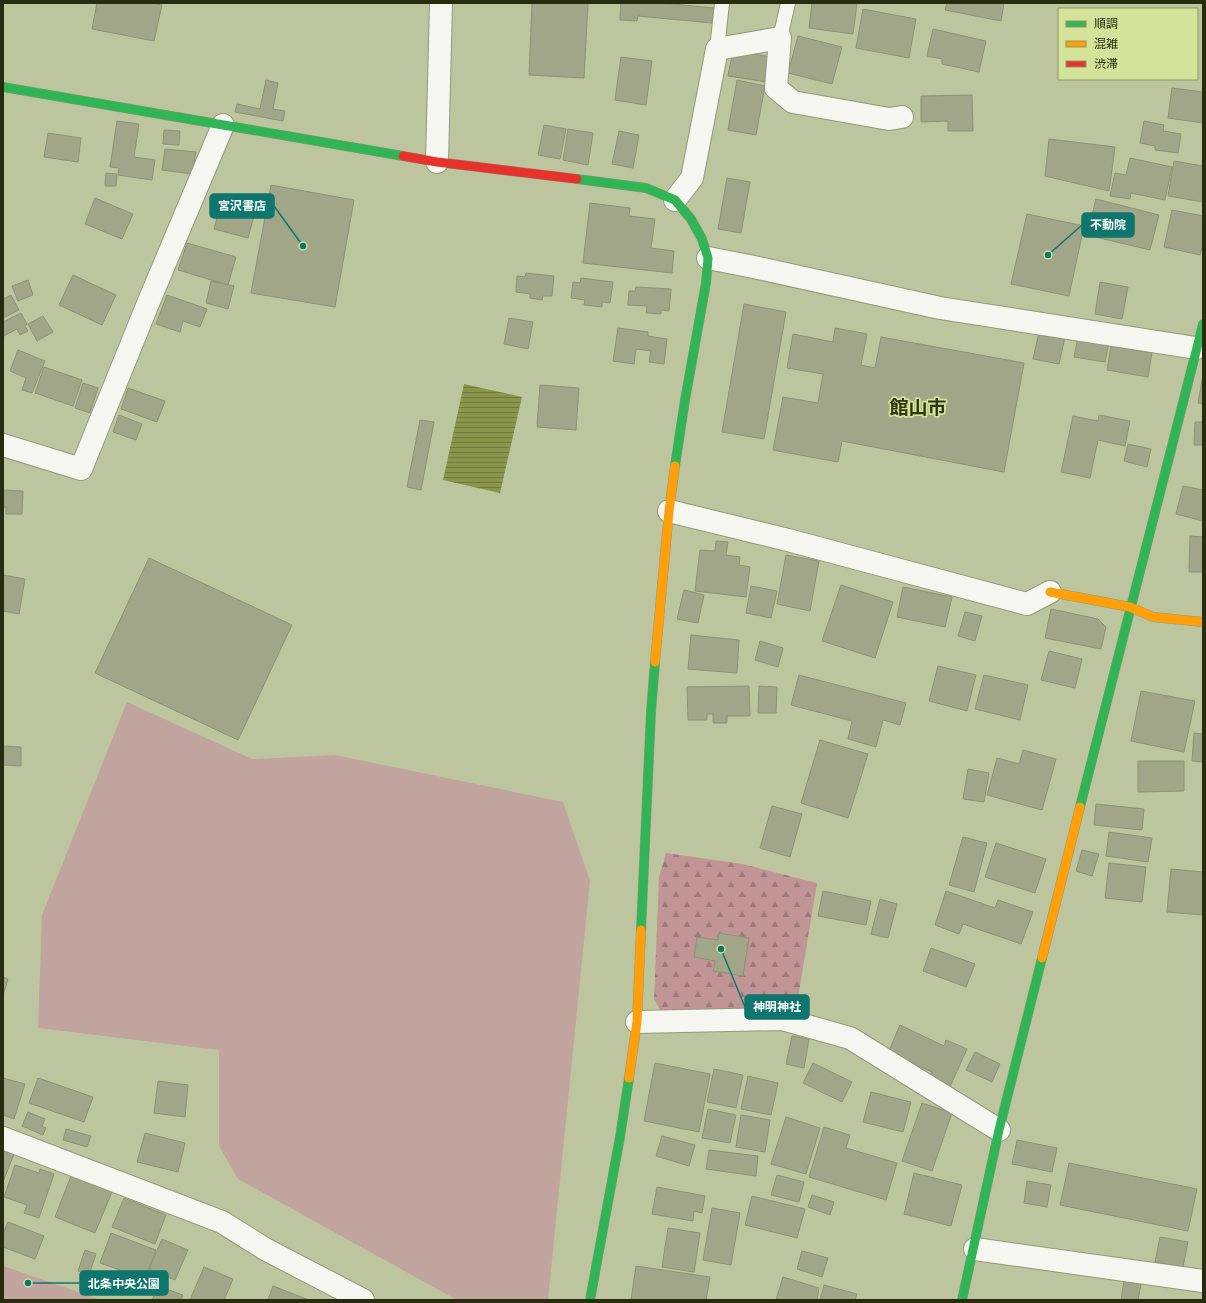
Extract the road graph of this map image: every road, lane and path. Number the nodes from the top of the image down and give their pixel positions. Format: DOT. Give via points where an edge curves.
graph roads {
  1 [pos="441,3"];
  2 [pos="722,3"];
  3 [pos="788,3"];
  4 [pos="780,38"];
  5 [pos="717,49"];
  6 [pos="3,87"];
  7 [pos="902,117"];
  8 [pos="224,125"];
  9 [pos="437,162"];
  10 [pos="675,200"];
  11 [pos="708,258"];
  12 [pos="1201,333"];
  13 [pos="3,445"];
  14 [pos="669,512"];
  15 [pos="1050,592"];
  16 [pos="1130,607"];
  17 [pos="1203,622"];
  18 [pos="638,1022"];
  19 [pos="999,1130"];
  20 [pos="3,1138"];
  21 [pos="975,1248"];
  22 [pos="1203,1281"];
  23 [pos="363,1300"];
  24 [pos="590,1300"];
  25 [pos="962,1300"];
  1 -- 9 [label="street"];
  2 -- 5 [label="lane"];
  3 -- 4 [label="lane"];
  4 -- 5 [label="street"];
  4 -- 7 [label="street" via="776,88 793,102 888,119"];
  5 -- 10 [label="street" via="692,178"];
  6 -- 8 [label="street"];
  8 -- 9 [label="street"];
  8 -- 13 [label="street" via="81,469"];
  9 -- 10 [label="street" via="646,188"];
  10 -- 11 [label="street" via="702,239"];
  11 -- 12 [label="street" via="940,308"];
  11 -- 14 [label="street"];
  12 -- 16 [label="street"];
  14 -- 15 [label="street" via="822,548 1027,604"];
  14 -- 18 [label="street" via="651,712"];
  15 -- 16 [label="street"];
  16 -- 17 [label="street" via="1153,616"];
  16 -- 19 [label="street"];
  18 -- 19 [label="street" via="782,1019 850,1038"];
  18 -- 24 [label="street"];
  19 -- 21 [label="street"];
  20 -- 23 [label="street" via="222,1222"];
  21 -- 22 [label="street"];
  21 -- 25 [label="street"];
}
